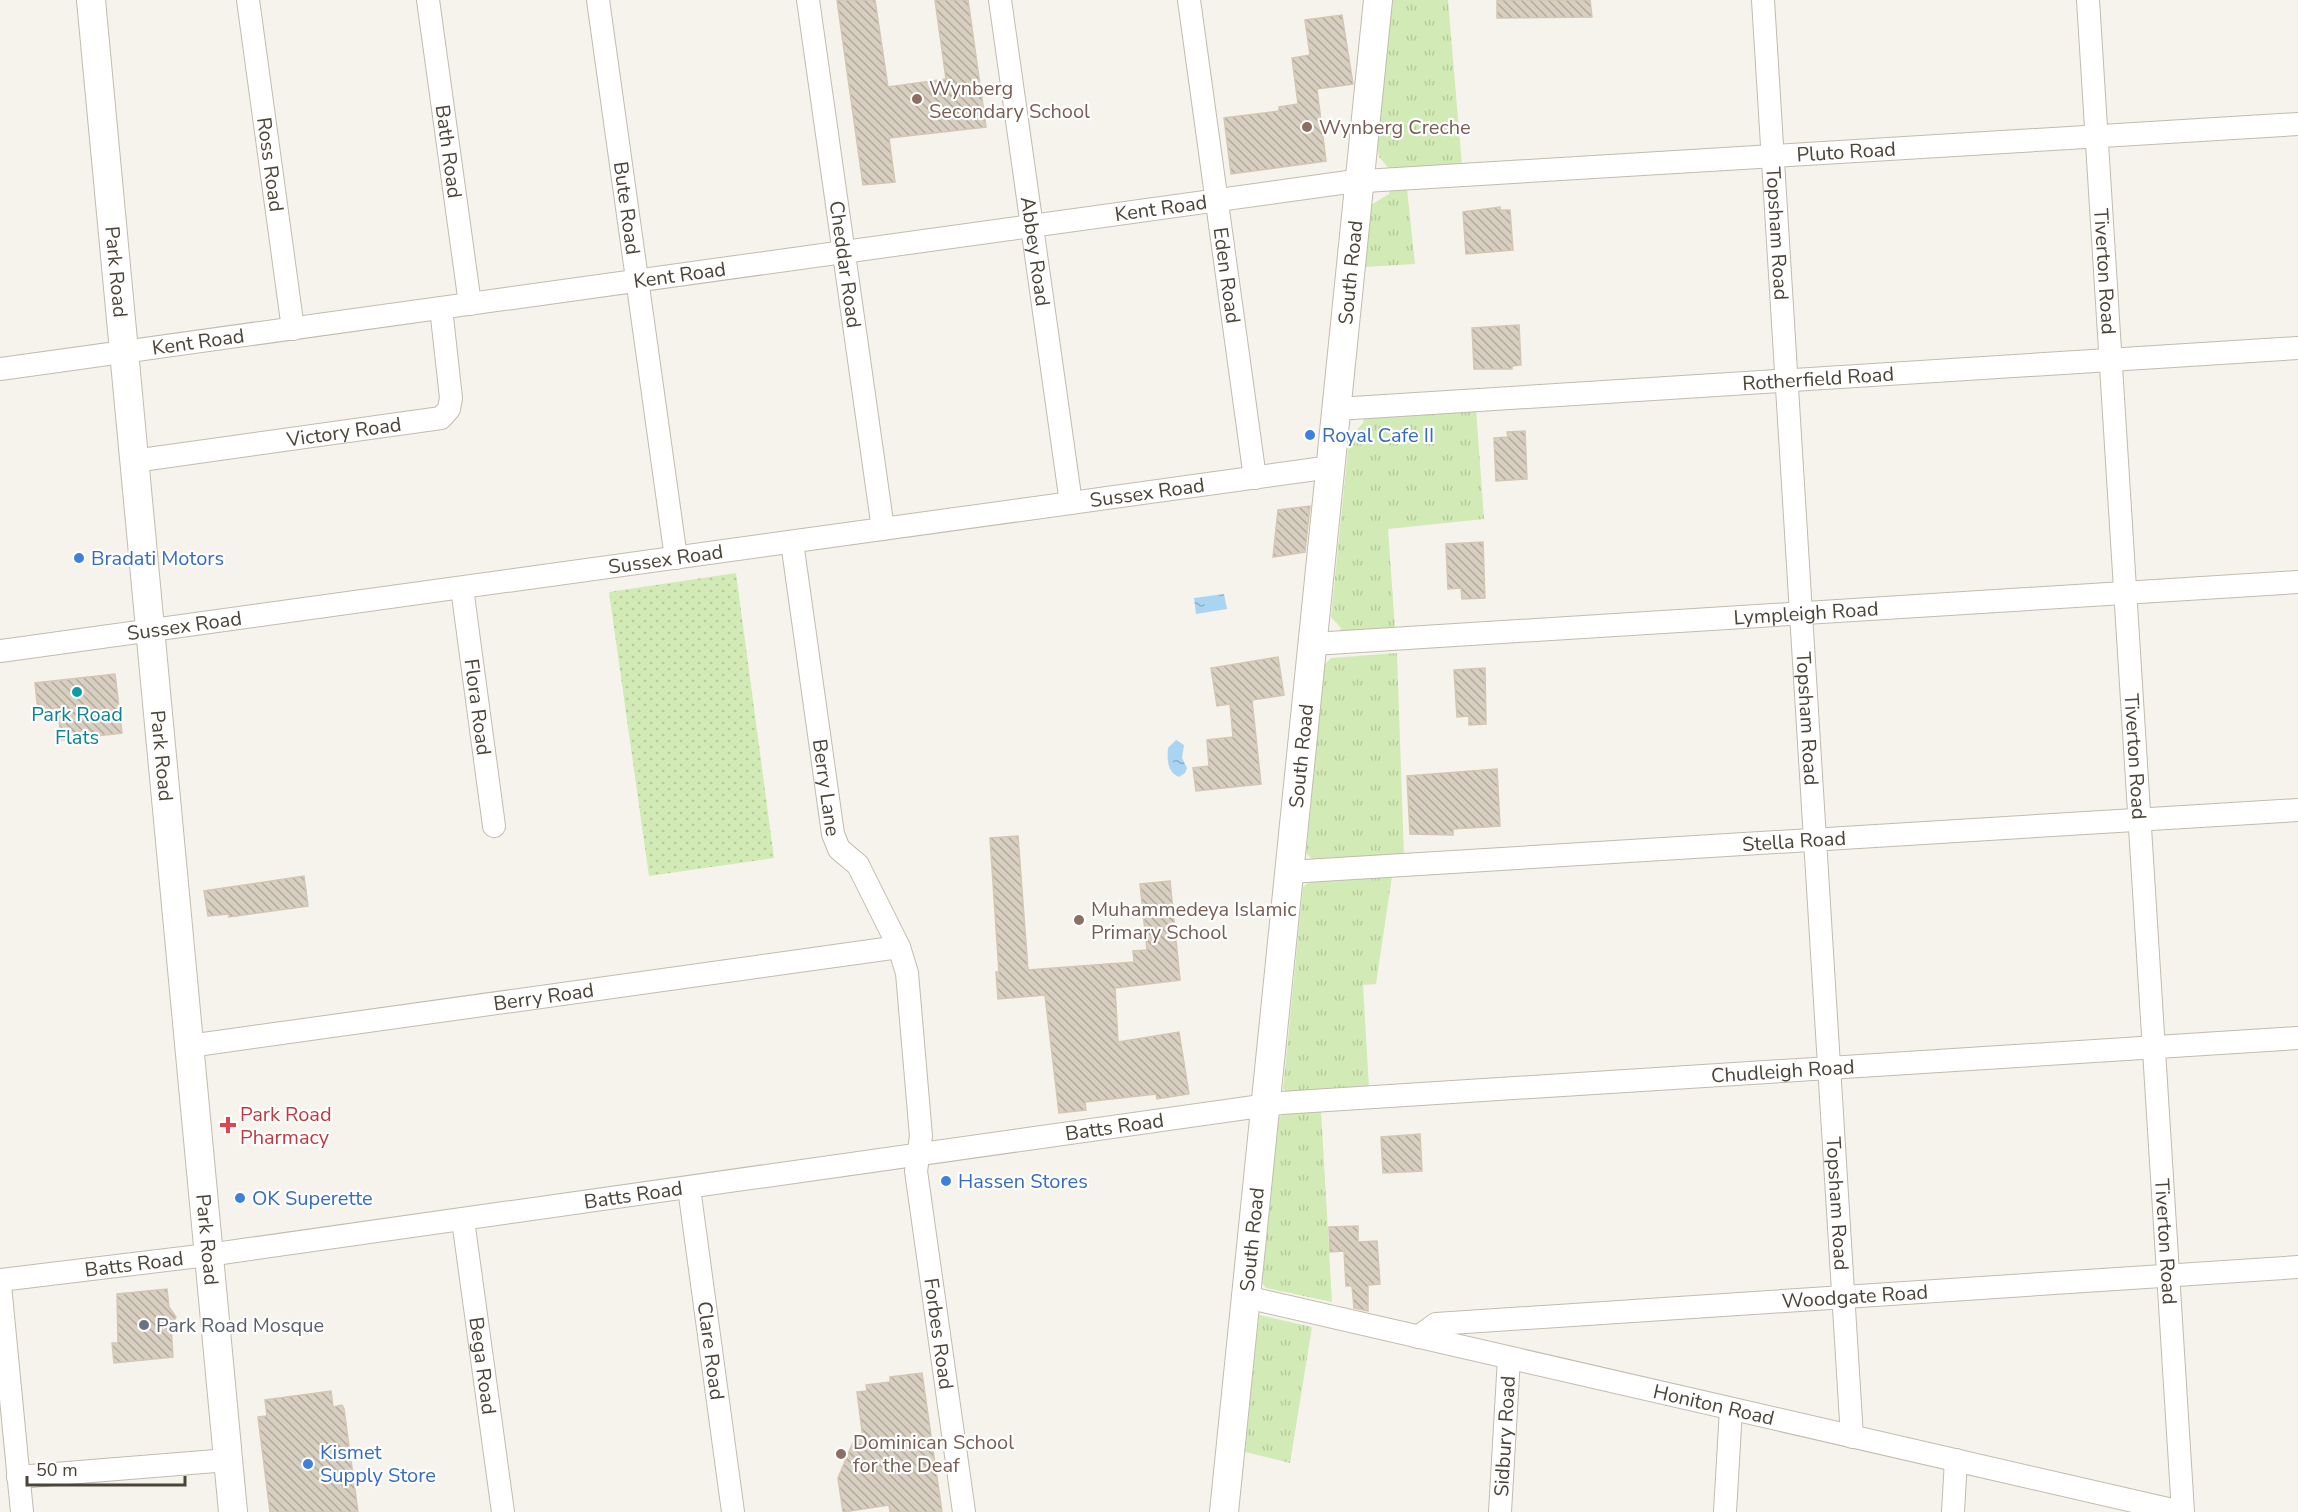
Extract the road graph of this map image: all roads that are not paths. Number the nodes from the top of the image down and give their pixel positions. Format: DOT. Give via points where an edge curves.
graph roads {
  1 [pos="91,0"];
  2 [pos="248,0"];
  3 [pos="428,0"];
  4 [pos="598,0"];
  5 [pos="808,0"];
  6 [pos="1000,0"];
  7 [pos="1189,0"];
  8 [pos="1378,0"];
  9 [pos="1763,0"];
  10 [pos="2088,0"];
  11 [pos="2298,124"];
  12 [pos="2096,136"];
  13 [pos="1773,156"];
  14 [pos="1359,182"];
  15 [pos="1217,200"];
  16 [pos="1032,227"];
  17 [pos="844,253"];
  18 [pos="637,280"];
  19 [pos="470,304"];
  20 [pos="441,308"];
  21 [pos="294,329"];
  22 [pos="2298,348"];
  23 [pos="124,352"];
  24 [pos="2110,360"];
  25 [pos="0,369"];
  26 [pos="1785,379"];
  27 [pos="1337,409"];
  28 [pos="134,461"];
  29 [pos="1331,467"];
  30 [pos="1255,478"];
  31 [pos="1071,503"];
  32 [pos="883,529"];
  33 [pos="792,542"];
  34 [pos="676,558"];
  35 [pos="2298,582"];
  36 [pos="462,588"];
  37 [pos="2125,593"];
  38 [pos="1801,612"];
  39 [pos="150,631"];
  40 [pos="1313,644"];
  41 [pos="0,651"];
  42 [pos="2298,810"];
  43 [pos="2139,819"];
  44 [pos="494,826"];
  45 [pos="1814,840"];
  46 [pos="1289,872"];
  47 [pos="899,947"];
  48 [pos="2298,1038"];
  49 [pos="189,1046"];
  50 [pos="2154,1046"];
  51 [pos="1829,1067"];
  52 [pos="1266,1106"];
  53 [pos="920,1156"];
  54 [pos="689,1188"];
  55 [pos="463,1220"];
  56 [pos="208,1255"];
  57 [pos="2298,1267"];
  58 [pos="2168,1275"];
  59 [pos="0,1280"];
  60 [pos="0,1285"];
  61 [pos="1246,1298"];
  62 [pos="1844,1298"];
  63 [pos="1418,1337"];
  64 [pos="1509,1358"];
  65 [pos="1731,1409"];
  66 [pos="1852,1437"];
  67 [pos="228,1460"];
  68 [pos="1956,1460"];
  69 [pos="18,1477"];
  70 [pos="22,1512"];
  71 [pos="233,1512"];
  72 [pos="503,1512"];
  73 [pos="733,1512"];
  74 [pos="964,1512"];
  75 [pos="1224,1512"];
  76 [pos="1500,1512"];
  77 [pos="1725,1512"];
  78 [pos="1953,1512"];
  79 [pos="2182,1512"];
  1 -- 23 [label="street, Park Road"];
  2 -- 21 [label="street, Ross Road"];
  3 -- 19 [label="street, Bath Road"];
  4 -- 18 [label="street, Bute Road"];
  5 -- 17 [label="street, Cheddar Road"];
  6 -- 16 [label="street, Abbey Road"];
  7 -- 15 [label="street, Eden Road"];
  8 -- 14 [label="street, South Road"];
  9 -- 13 [label="street, Topsham Road"];
  10 -- 12 [label="street, Tiverton Road"];
  11 -- 12 [label="street, Pluto Road"];
  12 -- 13 [label="street, Pluto Road"];
  12 -- 24 [label="street, Tiverton Road"];
  13 -- 14 [label="street, Pluto Road"];
  13 -- 26 [label="street, Topsham Road"];
  14 -- 15 [label="street, Kent Road"];
  14 -- 27 [label="street, South Road"];
  15 -- 16 [label="street, Kent Road"];
  15 -- 30 [label="street, Eden Road"];
  16 -- 17 [label="street, Kent Road"];
  16 -- 31 [label="street, Abbey Road"];
  17 -- 18 [label="street, Kent Road"];
  17 -- 32 [label="street, Cheddar Road"];
  18 -- 19 [label="street, Kent Road"];
  18 -- 34 [label="street, Bute Road"];
  19 -- 20 [label="street, Kent Road"];
  20 -- 21 [label="street, Kent Road"];
  20 -- 28 [label="street, Victory Road" via="451,398 449,409 441,418"];
  21 -- 23 [label="street, Kent Road"];
  22 -- 24 [label="street, Rotherfield Road"];
  23 -- 25 [label="street, Kent Road"];
  23 -- 28 [label="street, Park Road"];
  24 -- 26 [label="street, Rotherfield Road"];
  24 -- 37 [label="street, Tiverton Road"];
  26 -- 27 [label="street, Rotherfield Road"];
  26 -- 38 [label="street, Topsham Road"];
  27 -- 29 [label="street, South Road"];
  28 -- 39 [label="street, Park Road"];
  29 -- 30 [label="street, Sussex Road"];
  29 -- 40 [label="street, South Road"];
  30 -- 31 [label="street, Sussex Road"];
  31 -- 32 [label="street, Sussex Road"];
  32 -- 33 [label="street, Sussex Road"];
  33 -- 34 [label="street, Sussex Road"];
  33 -- 47 [label="street, Berry Lane" via="833,834 839,849 858,865"];
  34 -- 36 [label="street, Sussex Road"];
  35 -- 37 [label="street, Lympleigh Road"];
  36 -- 39 [label="street, Sussex Road"];
  36 -- 44 [label="street, Flora Road"];
  37 -- 38 [label="street, Lympleigh Road"];
  37 -- 43 [label="street, Tiverton Road"];
  38 -- 40 [label="street, Lympleigh Road"];
  38 -- 45 [label="street, Topsham Road"];
  39 -- 41 [label="street, Sussex Road"];
  39 -- 49 [label="street, Park Road"];
  40 -- 46 [label="street, South Road"];
  42 -- 43 [label="street, Stella Road"];
  43 -- 45 [label="street, Stella Road"];
  43 -- 50 [label="street, Tiverton Road"];
  45 -- 46 [label="street, Stella Road"];
  45 -- 51 [label="street, Topsham Road"];
  46 -- 52 [label="street, South Road"];
  47 -- 49 [label="street, Berry Road"];
  47 -- 53 [label="street, Berry Lane" via="912,1006"];
  48 -- 50 [label="street, Chudleigh Road"];
  49 -- 56 [label="street, Park Road"];
  50 -- 51 [label="street, Chudleigh Road"];
  50 -- 58 [label="street, Tiverton Road"];
  51 -- 52 [label="street, Chudleigh Road"];
  51 -- 62 [label="street, Topsham Road"];
  52 -- 53 [label="street, Batts Road"];
  52 -- 61 [label="street, South Road"];
  53 -- 54 [label="street, Batts Road"];
  53 -- 74 [label="street, Forbes Road" via="916,1171"];
  54 -- 55 [label="street, Batts Road"];
  54 -- 73 [label="street, Clare Road"];
  55 -- 56 [label="street, Batts Road"];
  55 -- 72 [label="street, Bega Road"];
  56 -- 59 [label="street, Batts Road"];
  56 -- 67 [label="street, Park Road"];
  57 -- 58 [label="street, Woodgate Road"];
  58 -- 62 [label="street, Woodgate Road"];
  58 -- 79 [label="street, Tiverton Road"];
  60 -- 69 [label="street"];
  61 -- 63 [label="street, Honiton Road"];
  61 -- 75 [label="street, South Road"];
  62 -- 63 [label="street, Woodgate Road" via="1437,1324"];
  62 -- 66 [label="street, Topsham Road"];
  63 -- 64 [label="street, Honiton Road"];
  64 -- 65 [label="street, Honiton Road"];
  64 -- 76 [label="street, Sidbury Road"];
  65 -- 66 [label="street, Honiton Road"];
  65 -- 77 [label="street"];
  66 -- 68 [label="street, Honiton Road"];
  67 -- 69 [label="street"];
  67 -- 71 [label="street, Park Road"];
  68 -- 78 [label="street"];
  68 -- 79 [label="street, Honiton Road"];
  69 -- 70 [label="street"];
}
